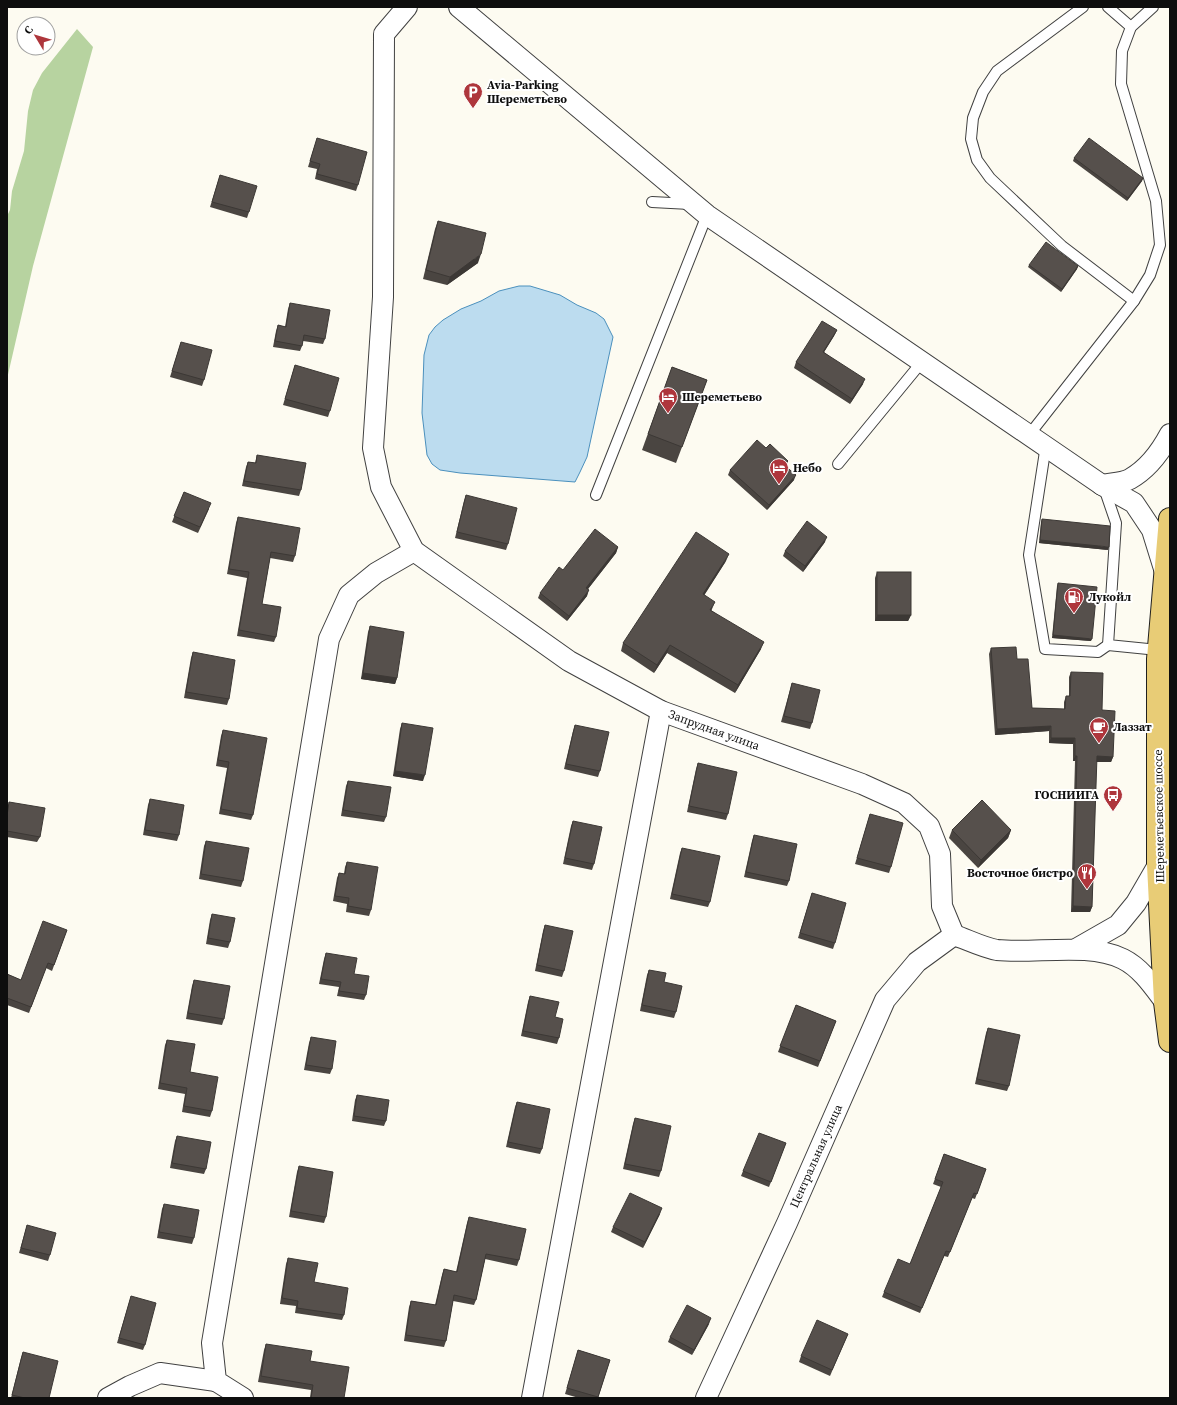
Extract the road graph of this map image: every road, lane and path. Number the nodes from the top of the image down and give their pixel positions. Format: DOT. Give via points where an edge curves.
graph roads {
  1 [pos="407,7"];
  2 [pos="459,7"];
  3 [pos="1083,7"];
  4 [pos="1108,7"];
  5 [pos="1152,7"];
  6 [pos="1132,27"];
  7 [pos="652,202"];
  8 [pos="701,210"];
  9 [pos="1134,301"];
  10 [pos="921,363"];
  11 [pos="1170,434"];
  12 [pos="1038,440"];
  13 [pos="838,464"];
  14 [pos="1102,485"];
  15 [pos="596,495"];
  16 [pos="1170,519"];
  17 [pos="414,551"];
  18 [pos="1165,572"];
  19 [pos="1108,645"];
  20 [pos="1158,650"];
  21 [pos="661,711"];
  22 [pos="1158,865"];
  23 [pos="954,935"];
  24 [pos="1076,949"];
  25 [pos="1166,1002"];
  26 [pos="1170,1041"];
  27 [pos="216,1381"];
  28 [pos="108,1398"];
  29 [pos="242,1398"];
  30 [pos="532,1398"];
  31 [pos="706,1398"];
  1 -- 17 [label="street" via="384,34 383,297 373,448 381,487"];
  2 -- 8 [label="street"];
  3 -- 9 [label="lane" via="997,71 983,92 973,118 971,139 977,160 990,178 1062,246"];
  4 -- 6 [label="lane"];
  5 -- 6 [label="lane"];
  6 -- 9 [label="lane" via="1122,51 1121,84 1156,201 1160,244 1150,275"];
  7 -- 8 [label="lane"];
  8 -- 10 [label="street"];
  8 -- 15 [label="lane"];
  9 -- 12 [label="lane"];
  10 -- 12 [label="street"];
  10 -- 13 [label="lane"];
  11 -- 14 [label="street" via="1147,466 1130,479"];
  12 -- 14 [label="street"];
  12 -- 19 [label="lane" via="1029,555 1045,649 1098,652"];
  14 -- 18 [label="street" via="1134,503 1152,530"];
  14 -- 19 [label="lane" via="1116,523"];
  16 -- 18 [label="main road, Шереметьевское шоссе"];
  17 -- 21 [label="street, Запрудная улица" via="569,661"];
  17 -- 27 [label="street" via="376,574 349,595 329,639 212,1343"];
  18 -- 20 [label="main road, Шереметьевское шоссе"];
  19 -- 20 [label="lane"];
  20 -- 22 [label="main road, Шереметьевское шоссе"];
  21 -- 23 [label="street, Запрудная улица" via="862,784 904,803 929,826 940,854 942,906"];
  21 -- 30 [label="street"];
  22 -- 24 [label="street" via="1136,903 1118,926"];
  22 -- 25 [label="main road, Шереметьевское шоссе"];
  23 -- 24 [label="street" via="996,950"];
  23 -- 31 [label="street, Центральная улица" via="917,962 885,1000 787,1223"];
  24 -- 25 [label="street" via="1123,958 1139,969"];
  25 -- 26 [label="main road, Шереметьевское шоссе"];
  27 -- 28 [label="street" via="160,1373"];
  27 -- 29 [label="street"];
}
